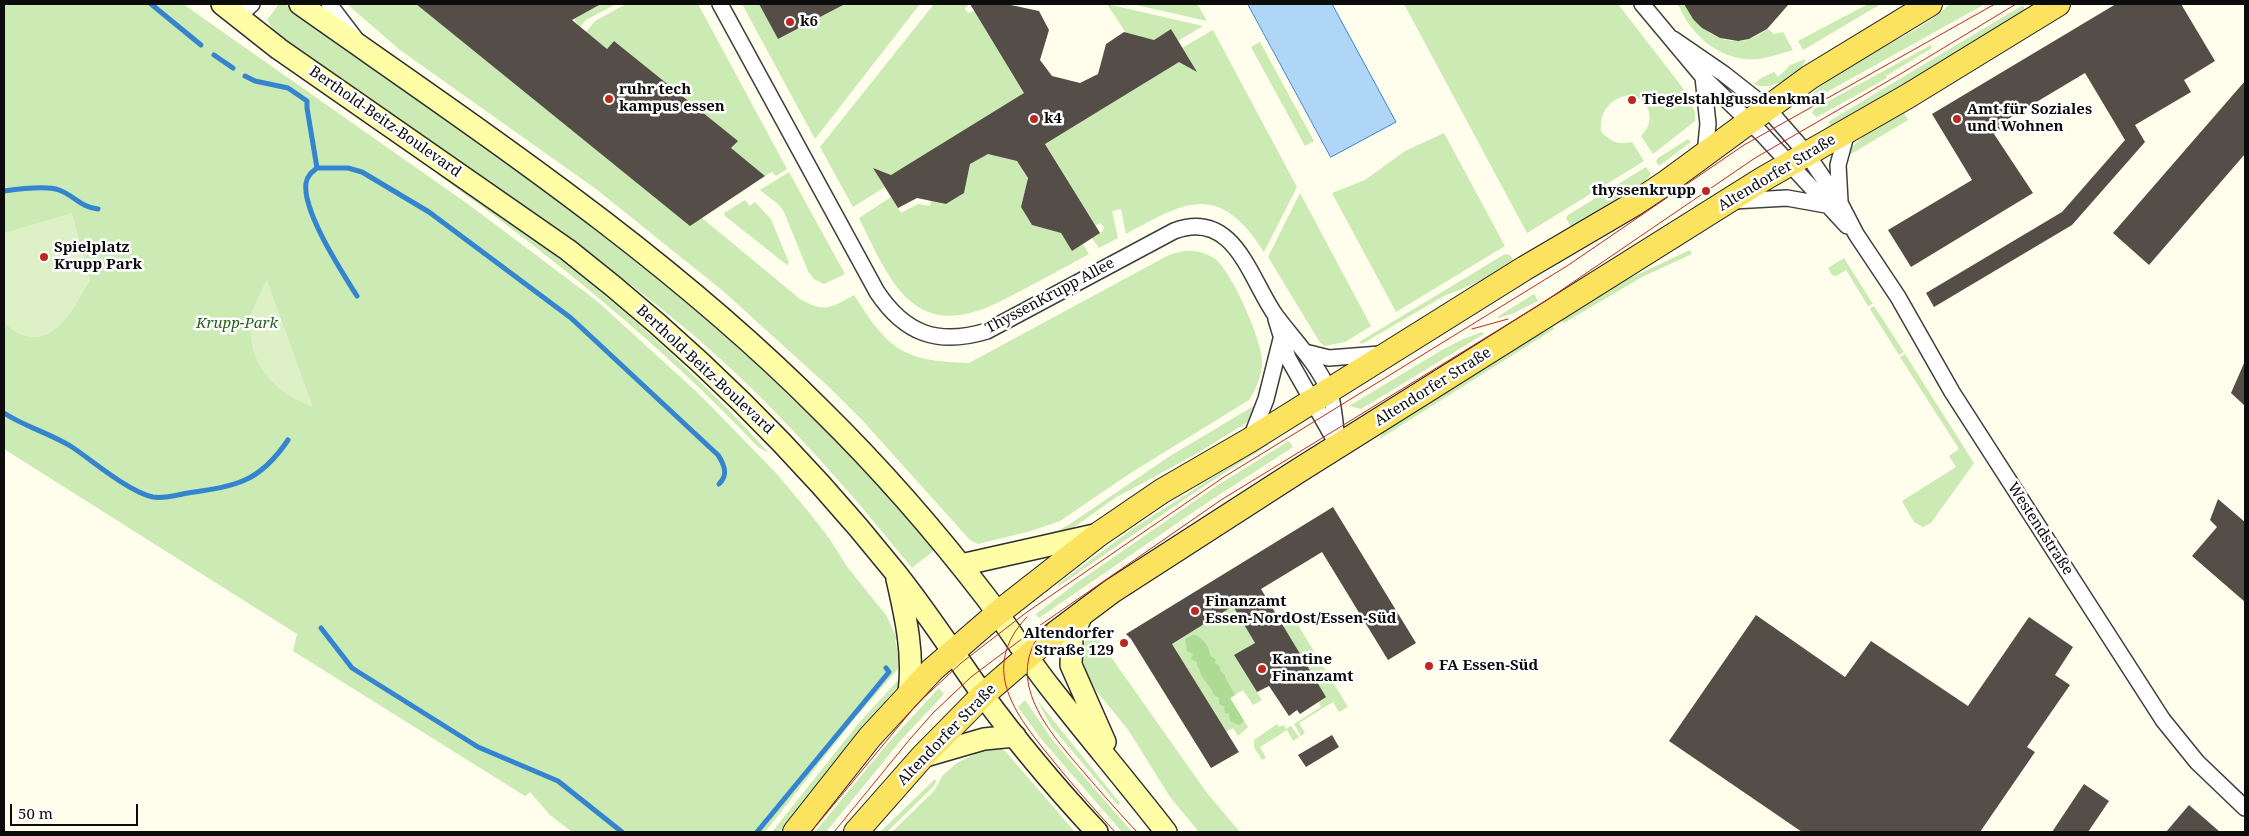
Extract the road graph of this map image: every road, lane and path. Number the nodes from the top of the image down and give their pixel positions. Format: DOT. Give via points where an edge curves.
graph roads {
  1 [pos="300,4"];
  2 [pos="329,4"];
  3 [pos="720,4"];
  4 [pos="1642,4"];
  5 [pos="1930,4"];
  6 [pos="2058,4"];
  7 [pos="239,7"];
  8 [pos="1673,39"];
  9 [pos="366,50"];
  10 [pos="1702,78"];
  11 [pos="1757,114"];
  12 [pos="1848,132"];
  13 [pos="1705,154"];
  14 [pos="1798,159"];
  15 [pos="1729,201"];
  16 [pos="1833,204"];
  17 [pos="1276,315"];
  18 [pos="1281,339"];
  19 [pos="1304,352"];
  20 [pos="1389,353"];
  21 [pos="1321,397"];
  22 [pos="1250,440"];
  23 [pos="1338,447"];
  24 [pos="1099,534"];
  25 [pos="961,565"];
  26 [pos="895,572"];
  27 [pos="998,613"];
  28 [pos="1082,614"];
  29 [pos="954,651"];
  30 [pos="1028,656"];
  31 [pos="909,693"];
  32 [pos="983,694"];
  33 [pos="1015,736"];
  34 [pos="922,757"];
  35 [pos="1118,769"];
  36 [pos="2245,808"];
  37 [pos="795,832"];
  38 [pos="856,832"];
  39 [pos="1097,832"];
  40 [pos="1166,832"];
  1 -- 9 [label="main road"];
  2 -- 9 [label="street"];
  3 -- 17 [label="street, ThyssenKrupp Allee" via="877,292 891,311 911,327 941,337 962,337 987,331 1189,226 1212,230 1232,243 1246,261"];
  4 -- 8 [label="street"];
  5 -- 11 [label="main road" via="1841,57"];
  6 -- 12 [label="main road, Altendorfer Straße"];
  7 -- 26 [label="main road, Berthold-Beitz-Boulevard" via="279,49 568,250 660,326 732,391 790,450"];
  8 -- 10 [label="street"];
  8 -- 11 [label="street, Westendstraße" via="1743,88"];
  9 -- 25 [label="main road" via="592,213 704,302 832,421"];
  10 -- 11 [label="street"];
  10 -- 13 [label="street" via="1708,124"];
  11 -- 13 [label="main road"];
  11 -- 14 [label="street, Westendstraße"];
  11 -- 14 [label="street, Westendstraße"];
  12 -- 14 [label="main road, Altendorfer Straße"];
  12 -- 16 [label="street, Westendstraße" via="1838,165"];
  13 -- 20 [label="main road" via="1634,204"];
  14 -- 15 [label="main road, Altendorfer Straße"];
  14 -- 16 [label="street, Westendstraße"];
  15 -- 16 [label="street" via="1787,198"];
  15 -- 23 [label="main road, Altendorfer Straße"];
  16 -- 36 [label="street, Westendstraße" via="1898,297 1952,392 2163,720 2197,762"];
  17 -- 18 [label="street, ThyssenKrupp Allee"];
  17 -- 19 [label="street, ThyssenKrupp Allee"];
  18 -- 21 [label="street, ThyssenKrupp Allee" via="1288,358"];
  18 -- 22 [label="street, ThyssenKrupp Allee" via="1266,399"];
  19 -- 20 [label="street" via="1329,358"];
  19 -- 21 [label="street, ThyssenKrupp Allee"];
  20 -- 21 [label="main road"];
  21 -- 22 [label="main road"];
  21 -- 23 [label="street, ThyssenKrupp Allee"];
  22 -- 24 [label="main road"];
  23 -- 28 [label="main road, Altendorfer Straße" via="1155,562"];
  24 -- 25 [label="main road"];
  24 -- 27 [label="main road"];
  25 -- 27 [label="main road"];
  26 -- 29 [label="main road, Berthold-Beitz-Boulevard"];
  26 -- 31 [label="main road" via="911,646"];
  27 -- 29 [label="main road"];
  27 -- 30 [label="main road"];
  28 -- 30 [label="main road, Altendorfer Straße"];
  28 -- 35 [label="main road" via="1072,638 1071,665"];
  29 -- 31 [label="main road"];
  29 -- 32 [label="main road, Berthold-Beitz-Boulevard"];
  30 -- 32 [label="main road, Altendorfer Straße"];
  30 -- 35 [label="main road" via="1057,697"];
  31 -- 37 [label="main road"];
  32 -- 33 [label="main road, Berthold-Beitz-Boulevard"];
  32 -- 34 [label="main road, Altendorfer Straße"];
  33 -- 34 [label="main road" via="984,739"];
  33 -- 39 [label="main road, Berthold-Beitz-Boulevard"];
  34 -- 38 [label="main road, Altendorfer Straße"];
  35 -- 40 [label="main road"];
}
